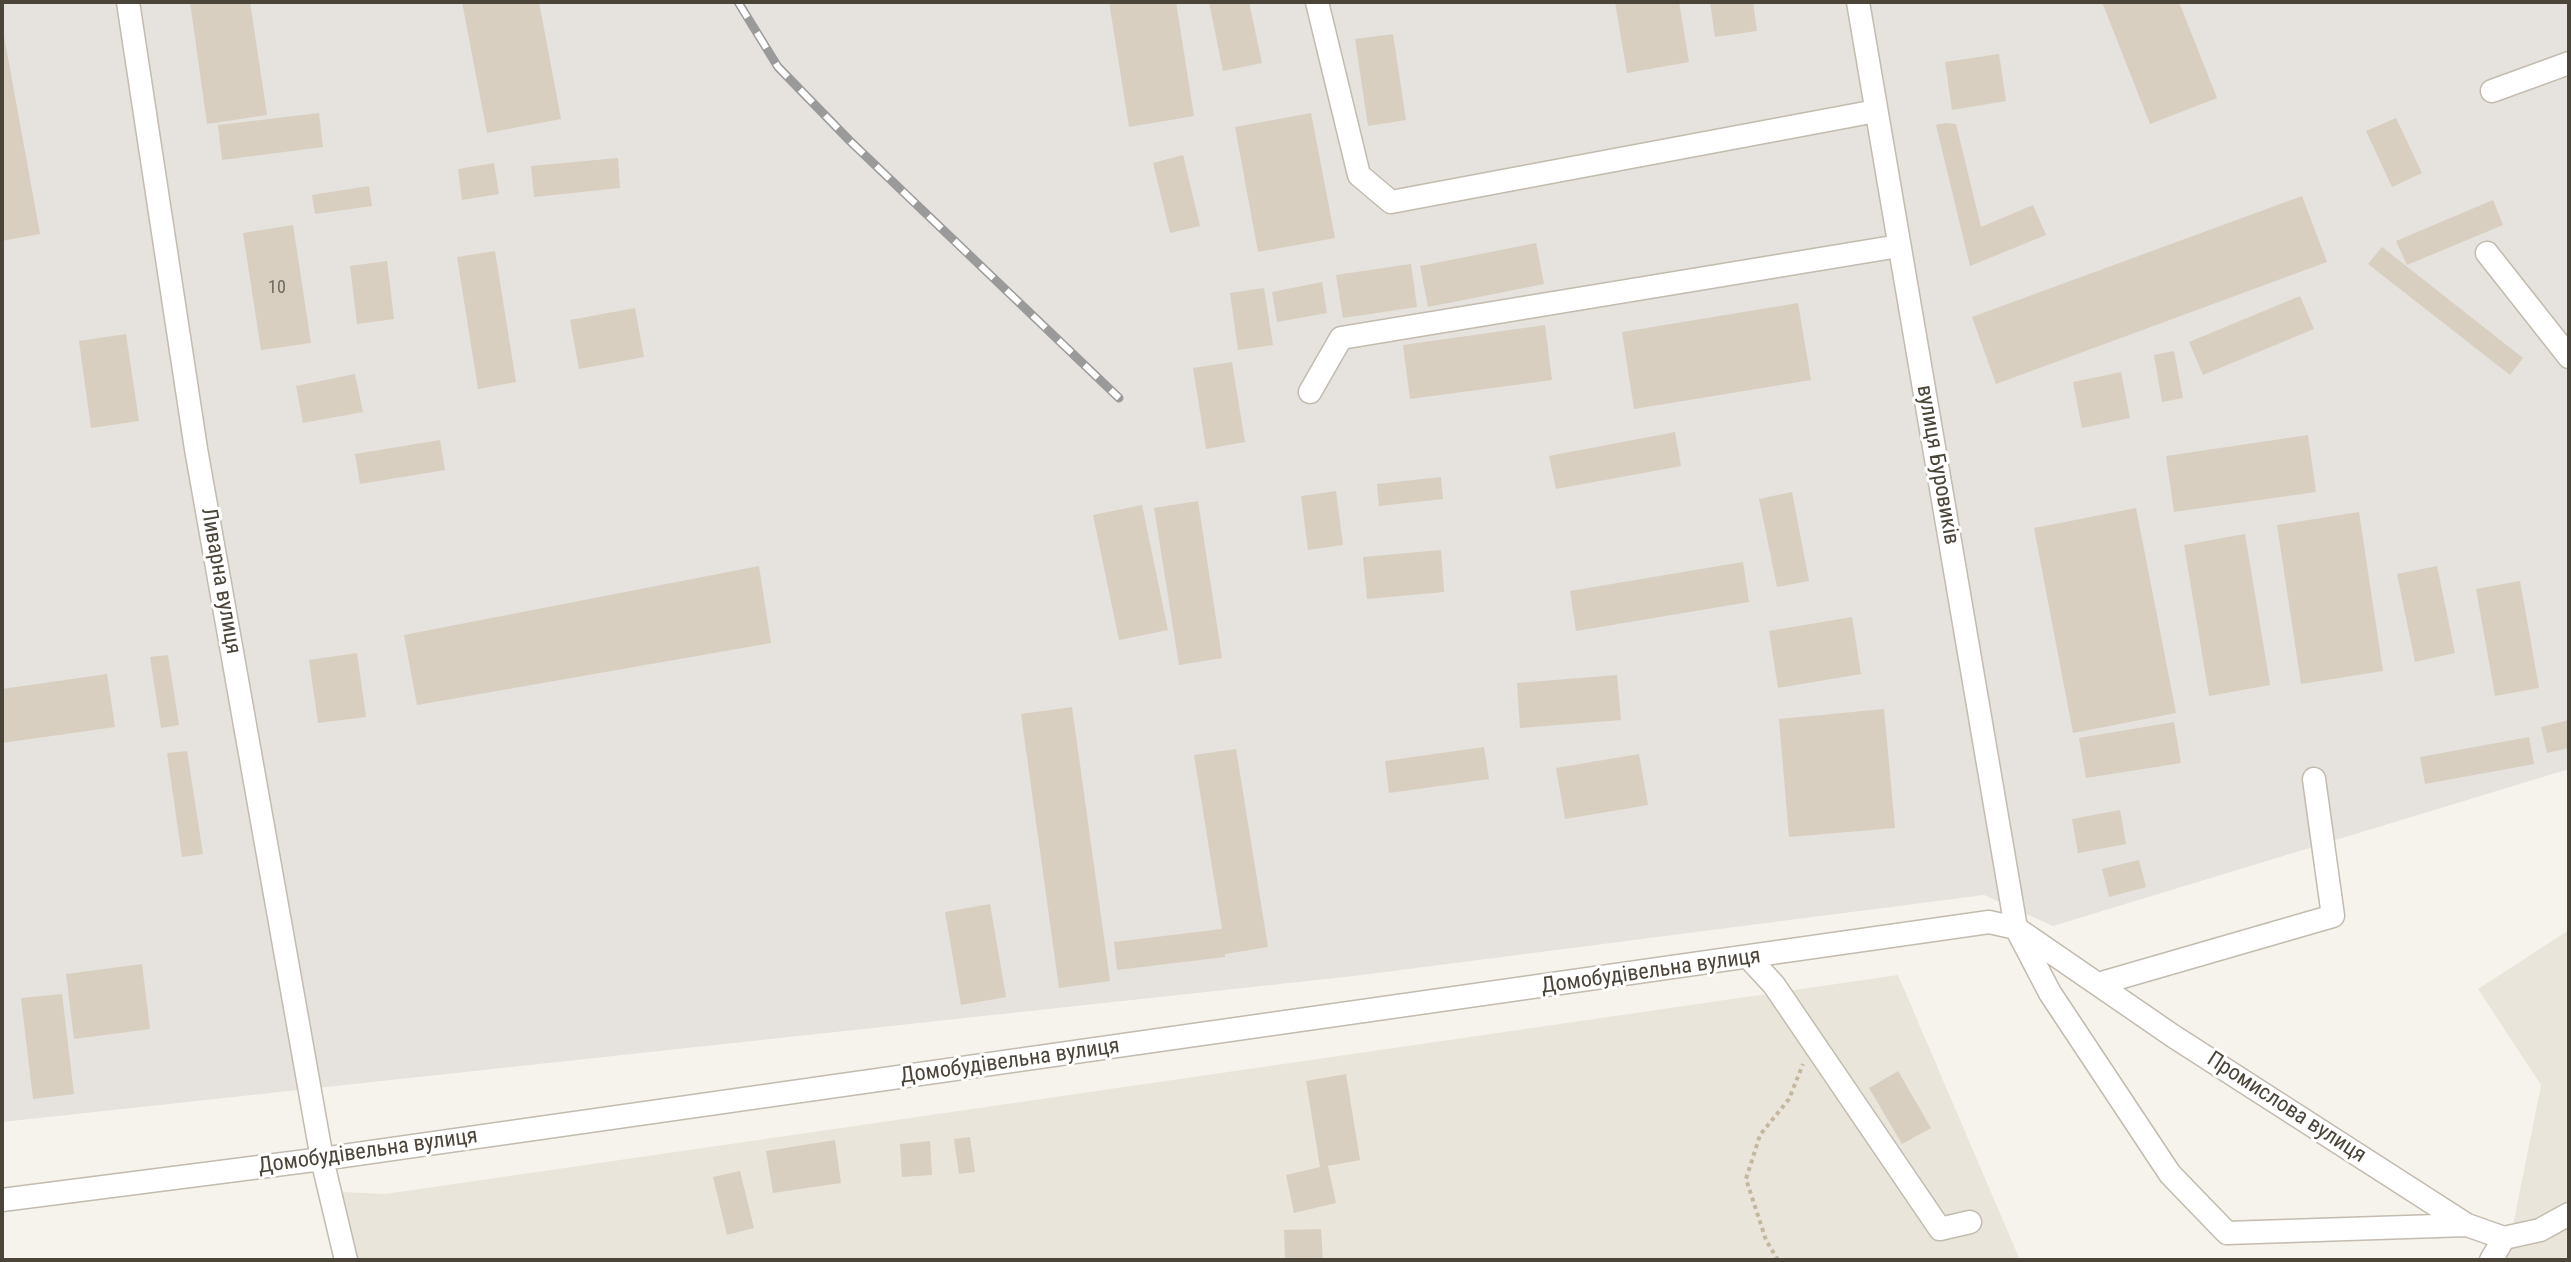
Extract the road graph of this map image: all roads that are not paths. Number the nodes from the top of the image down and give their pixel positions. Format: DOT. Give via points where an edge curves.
graph roads {
  1 [pos="128,2"];
  2 [pos="1317,2"];
  3 [pos="1858,2"];
  4 [pos="2569,63"];
  5 [pos="2492,91"];
  6 [pos="1876,111"];
  7 [pos="1899,246"];
  8 [pos="2487,253"];
  9 [pos="2569,357"];
  10 [pos="1310,392"];
  11 [pos="2314,779"];
  12 [pos="2016,928"];
  13 [pos="1749,958"];
  14 [pos="2098,984"];
  15 [pos="322,1159"];
  16 [pos="2,1200"];
  17 [pos="2569,1214"];
  18 [pos="1970,1222"];
  19 [pos="2467,1225"];
  20 [pos="2504,1238"];
  21 [pos="346,1260"];
  22 [pos="2491,1260"];
  1 -- 15 [label="street, Ливарна вулиця" via="196,449"];
  2 -- 6 [label="street" via="1359,175 1391,202"];
  3 -- 6 [label="street, вулиця Буровиків"];
  4 -- 5 [label="street"];
  6 -- 7 [label="street, вулиця Буровиків"];
  7 -- 10 [label="street" via="1341,338"];
  7 -- 12 [label="street, вулиця Буровиків"];
  8 -- 9 [label="street"];
  11 -- 14 [label="street" via="2333,916"];
  12 -- 13 [label="street, Домобудівельна вулиця" via="1989,922 1954,925"];
  12 -- 14 [label="street, Промислова вулиця"];
  12 -- 19 [label="street, вулиця Буровиків" via="2050,993 2170,1174 2227,1233"];
  13 -- 15 [label="street, Домобудівельна вулиця"];
  13 -- 18 [label="street" via="1774,985 1940,1229"];
  14 -- 19 [label="street, Промислова вулиця"];
  15 -- 16 [label="street, Домобудівельна вулиця"];
  15 -- 21 [label="street, Ливарна вулиця"];
  17 -- 20 [label="street" via="2540,1230"];
  19 -- 20 [label="street, Промислова вулиця"];
  20 -- 22 [label="street"];
}
